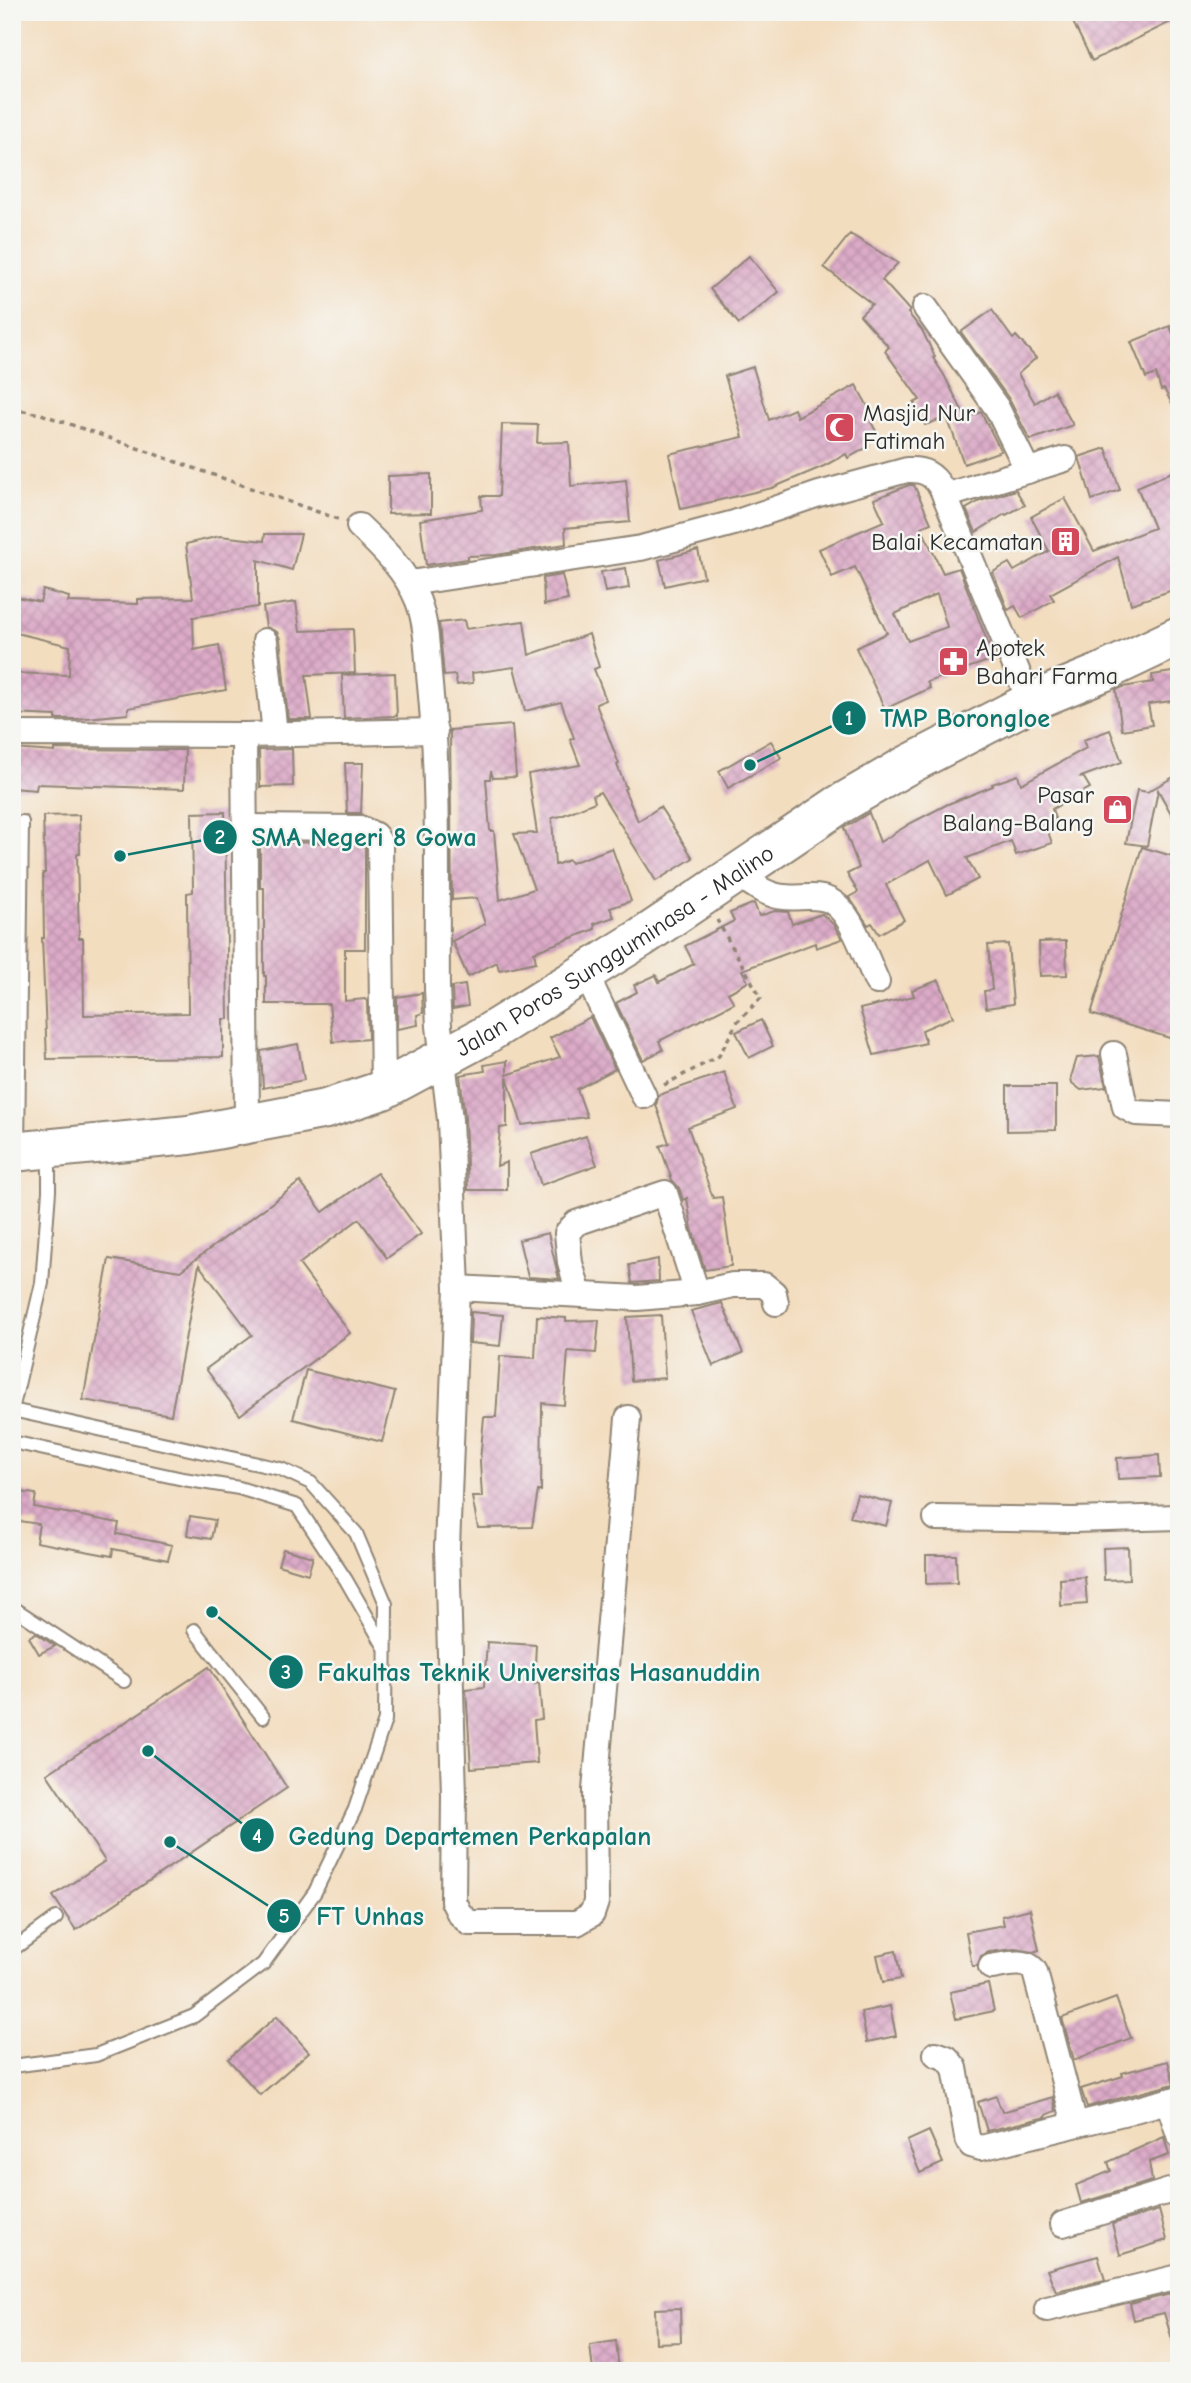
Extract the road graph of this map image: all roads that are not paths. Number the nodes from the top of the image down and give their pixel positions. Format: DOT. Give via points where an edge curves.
graph roads {
  1 [pos="925,307"];
  2 [pos="1065,459"];
  3 [pos="1028,471"];
  4 [pos="945,496"];
  5 [pos="359,526"];
  6 [pos="410,583"];
  7 [pos="1179,636"];
  8 [pos="265,641"];
  9 [pos="1030,702"];
  10 [pos="435,731"];
  11 [pos="12,734"];
  12 [pos="275,734"];
  13 [pos="244,735"];
  14 [pos="22,822"];
  15 [pos="245,827"];
  16 [pos="736,873"];
  17 [pos="585,972"];
  18 [pos="877,982"];
  19 [pos="1114,1054"];
  20 [pos="444,1059"];
  21 [pos="383,1090"];
  22 [pos="644,1096"];
  23 [pos="1179,1115"];
  24 [pos="247,1125"];
  25 [pos="26,1151"];
  26 [pos="457,1288"];
  27 [pos="697,1293"];
  28 [pos="579,1294"];
  29 [pos="776,1303"];
  30 [pos="12,1410"];
  31 [pos="628,1418"];
  32 [pos="12,1442"];
  33 [pos="1179,1517"];
  34 [pos="936,1518"];
  35 [pos="12,1607"];
  36 [pos="194,1630"];
  37 [pos="384,1646"];
  38 [pos="124,1681"];
  39 [pos="263,1717"];
  40 [pos="56,1918"];
  41 [pos="12,1950"];
  42 [pos="991,1966"];
  43 [pos="936,2053"];
  44 [pos="12,2066"];
  45 [pos="1174,2099"];
  46 [pos="1075,2123"];
  47 [pos="1179,2135"];
  48 [pos="1179,2188"];
  49 [pos="1063,2224"];
  50 [pos="1179,2277"];
  51 [pos="1047,2308"];
  1 -- 3 [label="street" via="998,408"];
  2 -- 3 [label="street"];
  3 -- 4 [label="street"];
  4 -- 6 [label="street" via="927,472 906,470 641,548"];
  4 -- 9 [label="street"];
  5 -- 6 [label="street"];
  6 -- 10 [label="street" via="424,626"];
  7 -- 9 [label="main road, Jalan Poros Sungguminasa - Malino"];
  8 -- 12 [label="street"];
  9 -- 16 [label="main road, Jalan Poros Sungguminasa - Malino" via="837,806"];
  10 -- 12 [label="street"];
  10 -- 20 [label="street" via="437,989"];
  11 -- 13 [label="street"];
  12 -- 13 [label="street"];
  13 -- 15 [label="street"];
  14 -- 25 [label="lane"];
  15 -- 21 [label="street" via="360,828 380,843"];
  15 -- 24 [label="street"];
  16 -- 17 [label="main road, Jalan Poros Sungguminasa - Malino"];
  16 -- 18 [label="street" via="766,893 831,900 846,916"];
  17 -- 20 [label="main road, Jalan Poros Sungguminasa - Malino"];
  17 -- 22 [label="street"];
  19 -- 23 [label="street" via="1125,1107 1136,1113"];
  20 -- 21 [label="main road, Jalan Poros Sungguminasa - Malino"];
  20 -- 26 [label="street"];
  21 -- 24 [label="main road, Jalan Poros Sungguminasa - Malino" via="326,1109"];
  24 -- 25 [label="main road, Jalan Poros Sungguminasa - Malino"];
  25 -- 30 [label="lane" via="49,1191 42,1283"];
  26 -- 28 [label="street"];
  26 -- 31 [label="street" via="447,1548 453,1901 469,1923 577,1923 592,1914 596,1902 595,1790"];
  27 -- 28 [label="street" via="637,1298"];
  27 -- 28 [label="street" via="665,1193 576,1223 567,1233"];
  27 -- 29 [label="street" via="764,1285 774,1293"];
  30 -- 37 [label="lane" via="281,1469 311,1483 356,1533 365,1552 386,1604"];
  32 -- 37 [label="lane" via="239,1488 297,1506"];
  33 -- 34 [label="street"];
  35 -- 38 [label="lane"];
  36 -- 39 [label="lane"];
  37 -- 44 [label="lane" via="385,1720 355,1809 315,1892 263,1964 194,2016 96,2055"];
  40 -- 41 [label="lane"];
  42 -- 46 [label="street" via="1026,1963 1035,1972"];
  43 -- 46 [label="street" via="955,2068 971,2145 981,2148"];
  45 -- 46 [label="street"];
  45 -- 47 [label="street"];
  48 -- 49 [label="street"];
  50 -- 51 [label="street"];
}
